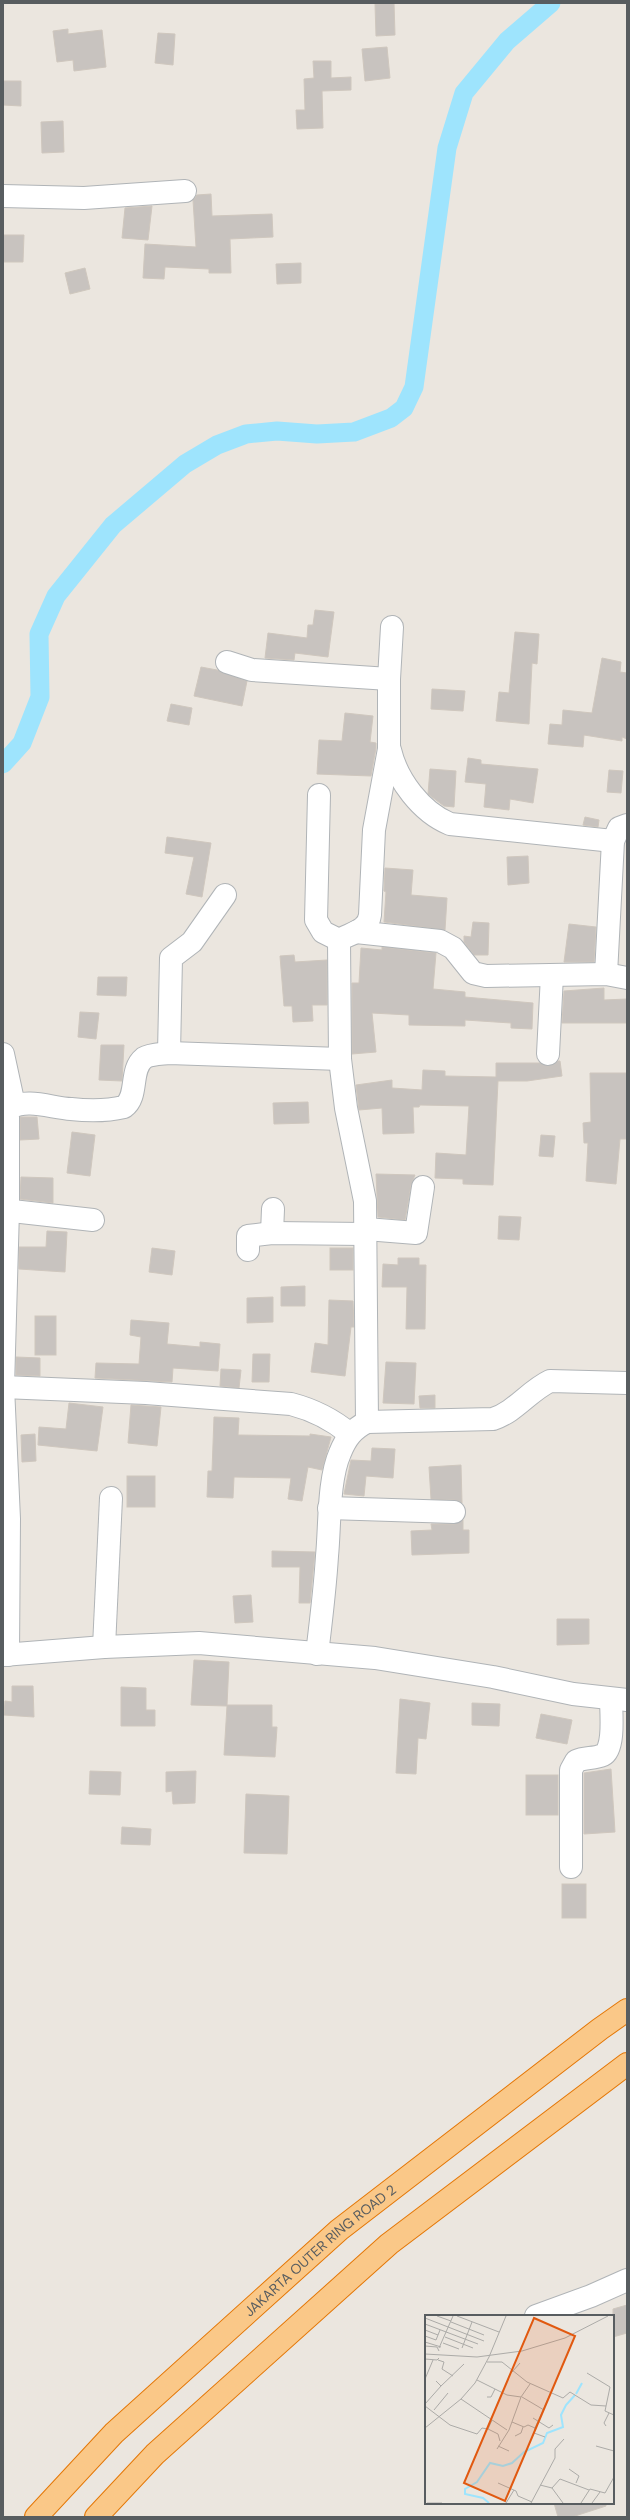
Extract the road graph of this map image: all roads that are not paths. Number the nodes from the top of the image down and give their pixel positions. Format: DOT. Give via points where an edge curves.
graph roads {
  1 [pos="185,191"];
  2 [pos="3,196"];
  3 [pos="392,627"];
  4 [pos="227,662"];
  5 [pos="389,679"];
  6 [pos="390,748"];
  7 [pos="319,795"];
  8 [pos="627,825"];
  9 [pos="613,841"];
  10 [pos="225,895"];
  11 [pos="348,936"];
  12 [pos="552,975"];
  13 [pos="617,976"];
  14 [pos="169,1053"];
  15 [pos="3,1054"];
  16 [pos="548,1054"];
  17 [pos="340,1059"];
  18 [pos="14,1106"];
  19 [pos="423,1187"];
  20 [pos="274,1209"];
  21 [pos="6,1210"];
  22 [pos="93,1220"];
  23 [pos="366,1231"];
  24 [pos="272,1233"];
  25 [pos="248,1250"];
  26 [pos="627,1383"];
  27 [pos="3,1387"];
  28 [pos="359,1428"];
  29 [pos="111,1498"];
  30 [pos="329,1508"];
  31 [pos="454,1512"];
  32 [pos="104,1647"];
  33 [pos="317,1654"];
  34 [pos="6,1655"];
  35 [pos="619,1699"];
  36 [pos="571,1867"];
  37 [pos="627,2010"];
  38 [pos="627,2064"];
  39 [pos="627,2280"];
  40 [pos="539,2315"];
  41 [pos="36,2517"];
  42 [pos="96,2517"];
  1 -- 2 [label="street" via="84,198"];
  3 -- 5 [label="street"];
  4 -- 5 [label="street" via="252,670"];
  5 -- 6 [label="street"];
  6 -- 9 [label="street" via="399,776 434,817 450,824"];
  6 -- 11 [label="street" via="374,830 369,923"];
  7 -- 11 [label="street" via="316,920 323,932"];
  8 -- 9 [label="street" via="619,828"];
  9 -- 13 [label="street"];
  10 -- 14 [label="street" via="192,942 171,958"];
  11 -- 12 [label="street" via="440,940 453,948 473,973 486,976"];
  11 -- 17 [label="street"];
  12 -- 13 [label="street"];
  12 -- 16 [label="street"];
  14 -- 17 [label="street"];
  14 -- 18 [label="street" via="145,1057 137,1069 131,1098 124,1107 72,1110 23,1103"];
  15 -- 18 [label="street"];
  17 -- 23 [label="street" via="346,1108 362,1185"];
  18 -- 21 [label="street" via="8,1113"];
  19 -- 23 [label="street" via="416,1233"];
  20 -- 24 [label="street"];
  21 -- 22 [label="street"];
  21 -- 27 [label="street"];
  23 -- 24 [label="street"];
  23 -- 28 [label="street"];
  24 -- 25 [label="street" via="248,1236"];
  26 -- 28 [label="street" via="550,1381 503,1416 493,1419"];
  27 -- 28 [label="street" via="146,1393 290,1404"];
  27 -- 34 [label="street" via="9,1519"];
  28 -- 30 [label="street" via="339,1455"];
  29 -- 32 [label="street"];
  30 -- 31 [label="street"];
  30 -- 33 [label="street" via="328,1555"];
  32 -- 33 [label="street" via="199,1643"];
  32 -- 34 [label="street"];
  33 -- 35 [label="street" via="375,1658 493,1677 573,1694"];
  35 -- 36 [label="street" via="608,1749 604,1754 576,1761 571,1770"];
  37 -- 41 [label="highway, JAKARTA OUTER RING ROAD 2" via="339,2230 114,2433"];
  38 -- 42 [label="highway" via="389,2244 155,2454"];
  39 -- 40 [label="street"];
}
